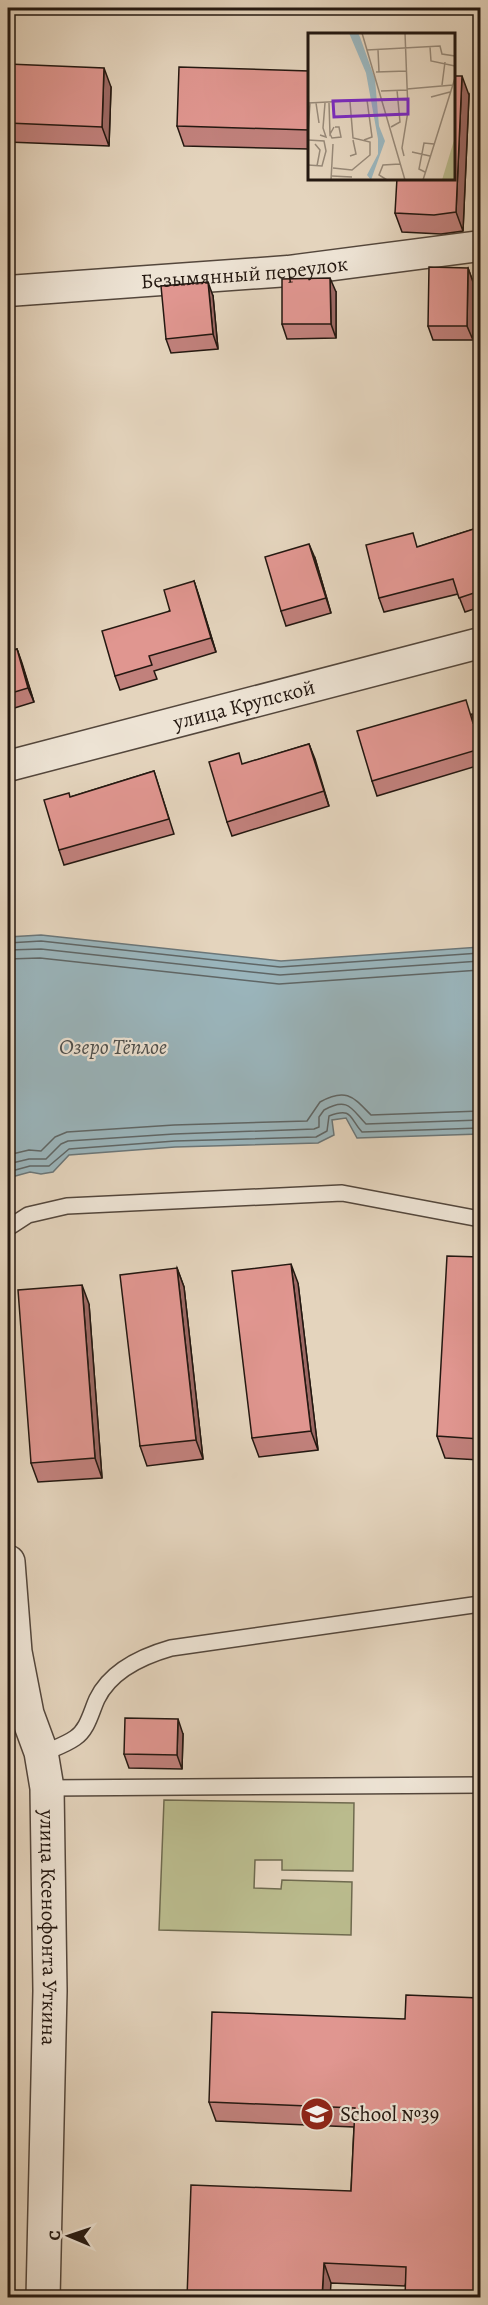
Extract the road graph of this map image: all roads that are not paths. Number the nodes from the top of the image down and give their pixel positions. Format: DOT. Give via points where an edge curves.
graph roads {
  1 [pos="480,246"];
  2 [pos="8,291"];
  3 [pos="480,643"];
  4 [pos="8,766"];
  5 [pos="480,1219"];
  6 [pos="8,1228"];
  7 [pos="8,1562"];
  8 [pos="480,1604"];
  9 [pos="42,1754"];
  10 [pos="480,1785"];
  11 [pos="47,1788"];
  12 [pos="43,2298"];
  1 -- 2 [label="street, Безымянный переулок" via="288,271"];
  3 -- 4 [label="street, улица Крупской"];
  5 -- 6 [label="lane" via="342,1193 68,1206 28,1215"];
  7 -- 9 [label="street, улица Ксенофонта Уткина" via="15,1652 27,1714"];
  8 -- 9 [label="lane" via="151,1654 120,1671 109,1682 76,1738"];
  9 -- 11 [label="street, улица Ксенофонта Уткина"];
  10 -- 11 [label="lane"];
  11 -- 12 [label="street, улица Ксенофонта Уткина" via="50,1991"];
}
